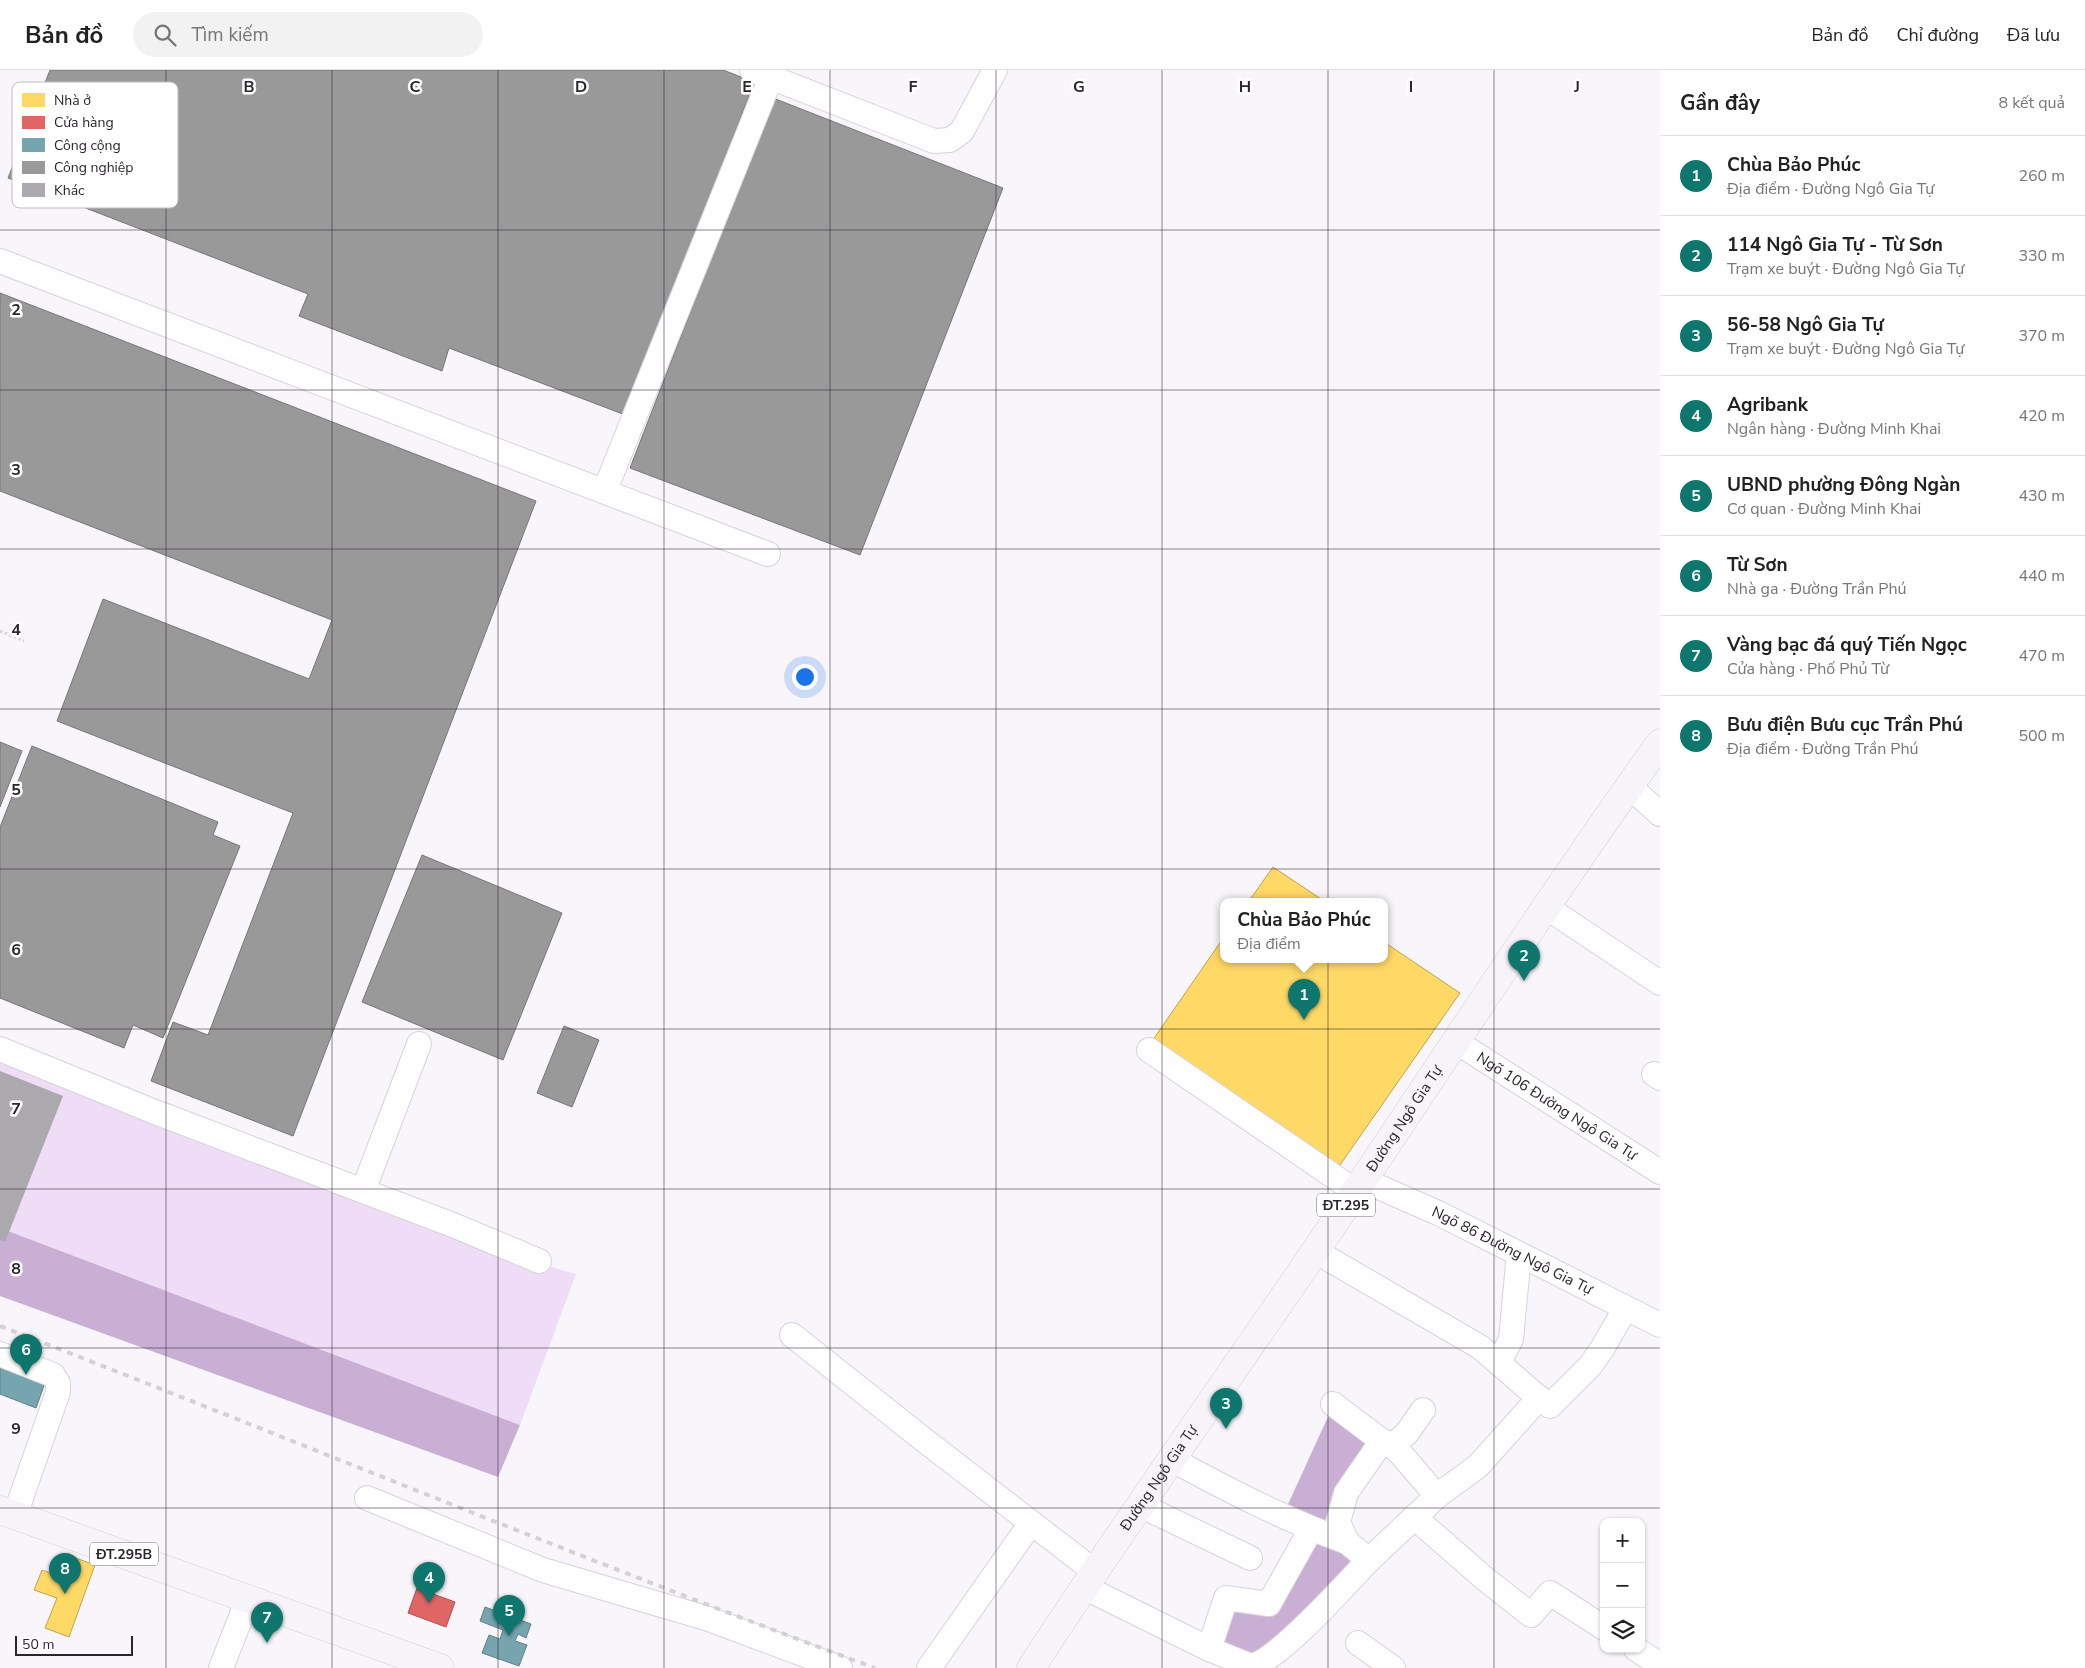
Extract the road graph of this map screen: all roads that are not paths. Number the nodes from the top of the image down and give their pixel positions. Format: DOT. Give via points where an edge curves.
graph roads {
  1 [pos="995,70"];
  2 [pos="762,74"];
  3 [pos="0,261"];
  4 [pos="605,490"];
  5 [pos="768,554"];
  6 [pos="1660,743"];
  7 [pos="1629,786"];
  8 [pos="1660,814"];
  9 [pos="1546,907"];
  10 [pos="1660,983"];
  11 [pos="1455,1041"];
  12 [pos="419,1044"];
  13 [pos="0,1049"];
  14 [pos="1149,1050"];
  15 [pos="1660,1172"];
  16 [pos="1359,1185"];
  17 [pos="363,1191"];
  18 [pos="1315,1251"];
  19 [pos="1518,1254"];
  20 [pos="539,1261"];
  21 [pos="1625,1309"];
  22 [pos="1660,1325"];
  23 [pos="792,1335"];
  24 [pos="0,1354"];
  25 [pos="1499,1362"];
  26 [pos="1544,1402"];
  27 [pos="1333,1404"];
  28 [pos="1423,1410"];
  29 [pos="1387,1444"];
  30 [pos="1171,1459"];
  31 [pos="1437,1496"];
  32 [pos="367,1498"];
  33 [pos="1140,1505"];
  34 [pos="8,1512"];
  35 [pos="1414,1517"];
  36 [pos="1031,1523"];
  37 [pos="1311,1529"];
  38 [pos="1347,1542"];
  39 [pos="1250,1558"];
  40 [pos="1369,1560"];
  41 [pos="1089,1579"];
  42 [pos="248,1599"];
  43 [pos="1600,1625"];
  44 [pos="1358,1643"];
  45 [pos="1209,1649"];
  46 [pos="1642,1653"];
  47 [pos="1660,1665"];
  48 [pos="1241,1666"];
  49 [pos="221,1668"];
  50 [pos="440,1668"];
  51 [pos="840,1668"];
  52 [pos="929,1668"];
  53 [pos="1031,1668"];
  54 [pos="1393,1668"];
  1 -- 2 [label="street" via="962,131 950,140 934,141"];
  2 -- 4 [label="street"];
  3 -- 4 [label="street"];
  4 -- 5 [label="street"];
  6 -- 7 [label="main road, Đường Ngô Gia Tự / ĐT.295"];
  7 -- 8 [label="street"];
  7 -- 9 [label="main road, Đường Ngô Gia Tự / ĐT.295"];
  9 -- 10 [label="street"];
  9 -- 11 [label="main road, Đường Ngô Gia Tự / ĐT.295"];
  11 -- 15 [label="street, Ngõ 106 Đường Ngô Gia Tự"];
  11 -- 16 [label="main road, Đường Ngô Gia Tự / ĐT.295"];
  12 -- 17 [label="street"];
  13 -- 17 [label="street"];
  14 -- 16 [label="street, Ngõ 86 Đường Ngô Gia Tự"];
  16 -- 18 [label="main road, Đường Ngô Gia Tự / ĐT.295"];
  16 -- 19 [label="street, Ngõ 86 Đường Ngô Gia Tự" via="1438,1213"];
  17 -- 20 [label="street"];
  18 -- 25 [label="street" via="1480,1347"];
  18 -- 30 [label="main road, Đường Ngô Gia Tự / ĐT.295"];
  19 -- 21 [label="street, Ngõ 86 Đường Ngô Gia Tự"];
  19 -- 25 [label="street" via="1511,1339"];
  21 -- 22 [label="street, Ngõ 86 Đường Ngô Gia Tự"];
  21 -- 26 [label="street" via="1590,1366"];
  23 -- 36 [label="street"];
  24 -- 34 [label="street" via="53,1376 58,1383 58,1392"];
  25 -- 26 [label="street"];
  26 -- 31 [label="street" via="1478,1466"];
  27 -- 29 [label="street"];
  28 -- 29 [label="street" via="1406,1433"];
  29 -- 31 [label="street"];
  29 -- 38 [label="street" via="1346,1493 1338,1522"];
  30 -- 33 [label="main road, Đường Ngô Gia Tự / ĐT.295"];
  30 -- 37 [label="street"];
  31 -- 35 [label="street"];
  32 -- 51 [label="street" via="543,1570 709,1619"];
  33 -- 39 [label="street"];
  33 -- 41 [label="main road, Đường Ngô Gia Tự / ĐT.295"];
  34 -- 42 [label="main road, ĐT.295B"];
  35 -- 40 [label="street"];
  35 -- 43 [label="street" via="1531,1614 1550,1593"];
  36 -- 41 [label="street"];
  36 -- 52 [label="street"];
  37 -- 38 [label="street"];
  37 -- 45 [label="street" via="1269,1604 1226,1598"];
  38 -- 40 [label="street"];
  40 -- 48 [label="street" via="1310,1622 1268,1659"];
  41 -- 45 [label="street"];
  41 -- 53 [label="main road, Đường Ngô Gia Tự / ĐT.295"];
  42 -- 49 [label="street"];
  42 -- 50 [label="main road, ĐT.295B"];
  44 -- 54 [label="street"];
  45 -- 48 [label="street"];
  46 -- 47 [label="street"];
}
